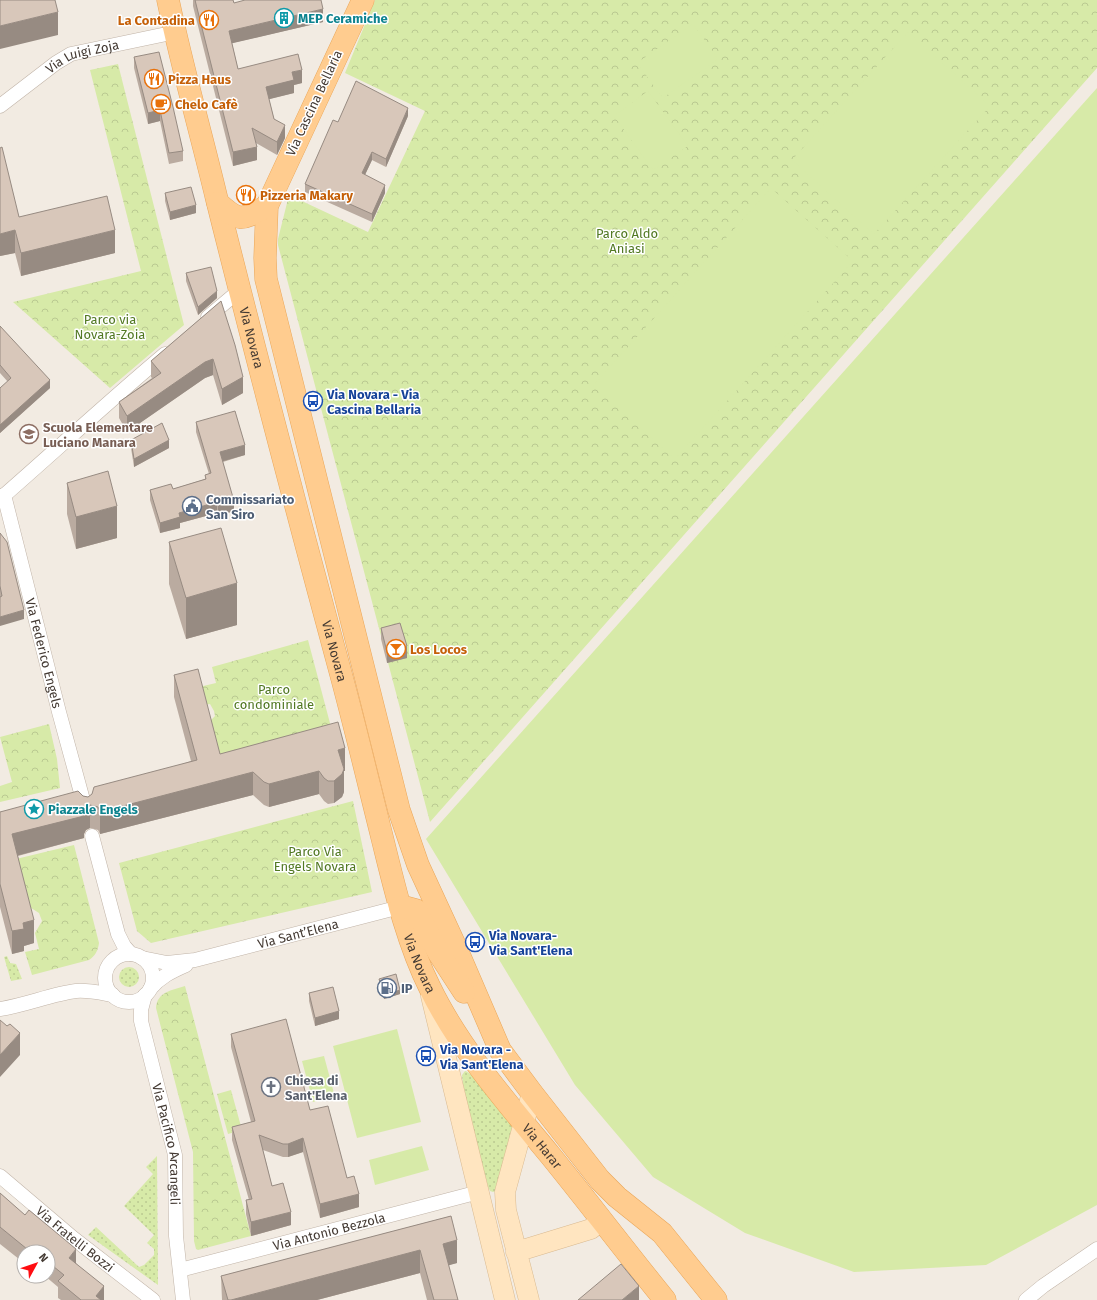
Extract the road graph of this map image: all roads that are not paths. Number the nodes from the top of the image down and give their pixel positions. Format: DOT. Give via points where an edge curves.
graph roads {
  1 [pos="168,0"];
  2 [pos="363,0"];
  3 [pos="176,32"];
  4 [pos="0,106"];
  5 [pos="218,203"];
  6 [pos="267,206"];
  7 [pos="240,292"];
  8 [pos="198,326"];
  9 [pos="174,346"];
  10 [pos="2,497"];
  11 [pos="86,812"];
  12 [pos="92,836"];
  13 [pos="418,865"];
  14 [pos="400,907"];
  15 [pos="137,956"];
  16 [pos="195,960"];
  17 [pos="106,970"];
  18 [pos="429,986"];
  19 [pos="70,992"];
  20 [pos="147,992"];
  21 [pos="118,998"];
  22 [pos="17,1006"];
  23 [pos="0,1009"];
  24 [pos="0,1012"];
  25 [pos="141,1021"];
  26 [pos="500,1050"];
  27 [pos="532,1093"];
  28 [pos="524,1124"];
  29 [pos="0,1176"];
  30 [pos="479,1192"];
  31 [pos="506,1203"];
  32 [pos="601,1219"];
  33 [pos="1097,1249"];
  34 [pos="516,1252"];
  35 [pos="180,1270"];
  36 [pos="153,1300"];
  37 [pos="183,1300"];
  38 [pos="505,1300"];
  39 [pos="529,1300"];
  40 [pos="665,1300"];
  41 [pos="716,1300"];
  42 [pos="1026,1300"];
  1 -- 3 [label="main road, Via Novara"];
  2 -- 6 [label="main road, Via Cascina Bellaria"];
  3 -- 4 [label="street, Via Luigi Zoja" via="71,54"];
  3 -- 5 [label="main road, Via Novara"];
  5 -- 6 [label="main road" via="236,217 248,217"];
  5 -- 7 [label="main road, Via Novara"];
  6 -- 13 [label="main road, Via Novara" via="266,279 399,810"];
  7 -- 8 [label="street"];
  7 -- 14 [label="main road, Via Novara"];
  9 -- 10 [label="street"];
  10 -- 11 [label="street, Via Federico Engels"];
  12 -- 15 [label="street" via="118,934 124,946"];
  13 -- 14 [label="main road" via="411,888"];
  13 -- 26 [label="main road, Via Novara"];
  14 -- 16 [label="street, Via Sant’Elena"];
  14 -- 18 [label="main road, Via Novara"];
  14 -- 26 [label="main road" via="416,910 438,952"];
  15 -- 16 [label="street, Via Sant’Elena" via="167,963"];
  15 -- 17 [label="street" via="123,954 110,963"];
  15 -- 20 [label="street" via="150,966 152,982"];
  16 -- 20 [label="street, Via Sant’Elena" via="167,974"];
  17 -- 19 [label="street" via="92,982"];
  17 -- 21 [label="street" via="106,986"];
  18 -- 28 [label="main road, Via Harar" via="445,1016 474,1059"];
  18 -- 30 [label="street, Via Novara"];
  19 -- 21 [label="street" via="95,992"];
  19 -- 22 [label="street"];
  20 -- 21 [label="street" via="138,1000"];
  20 -- 25 [label="street, Via Pacifico Arcangeli" via="141,1010"];
  21 -- 25 [label="street, Via Pacifico Arcangeli" via="133,1008"];
  22 -- 23 [label="street"];
  22 -- 24 [label="street"];
  25 -- 35 [label="street, Via Pacifico Arcangeli" via="175,1155 176,1236"];
  26 -- 27 [label="main road, Via Novara"];
  27 -- 28 [label="street"];
  27 -- 41 [label="main road, Via Harar" via="600,1180 662,1233"];
  28 -- 31 [label="street" via="505,1192"];
  28 -- 32 [label="main road, Via Harar"];
  29 -- 36 [label="street, Via Fratelli Bozzi" via="73,1238"];
  30 -- 31 [label="street"];
  30 -- 35 [label="street, Via Antonio Bezzola"];
  30 -- 38 [label="street, Via Novara"];
  31 -- 34 [label="street"];
  32 -- 34 [label="street" via="591,1229"];
  32 -- 40 [label="main road, Via Harar"];
  33 -- 42 [label="street"];
  34 -- 39 [label="street"];
  35 -- 37 [label="street"];
}
